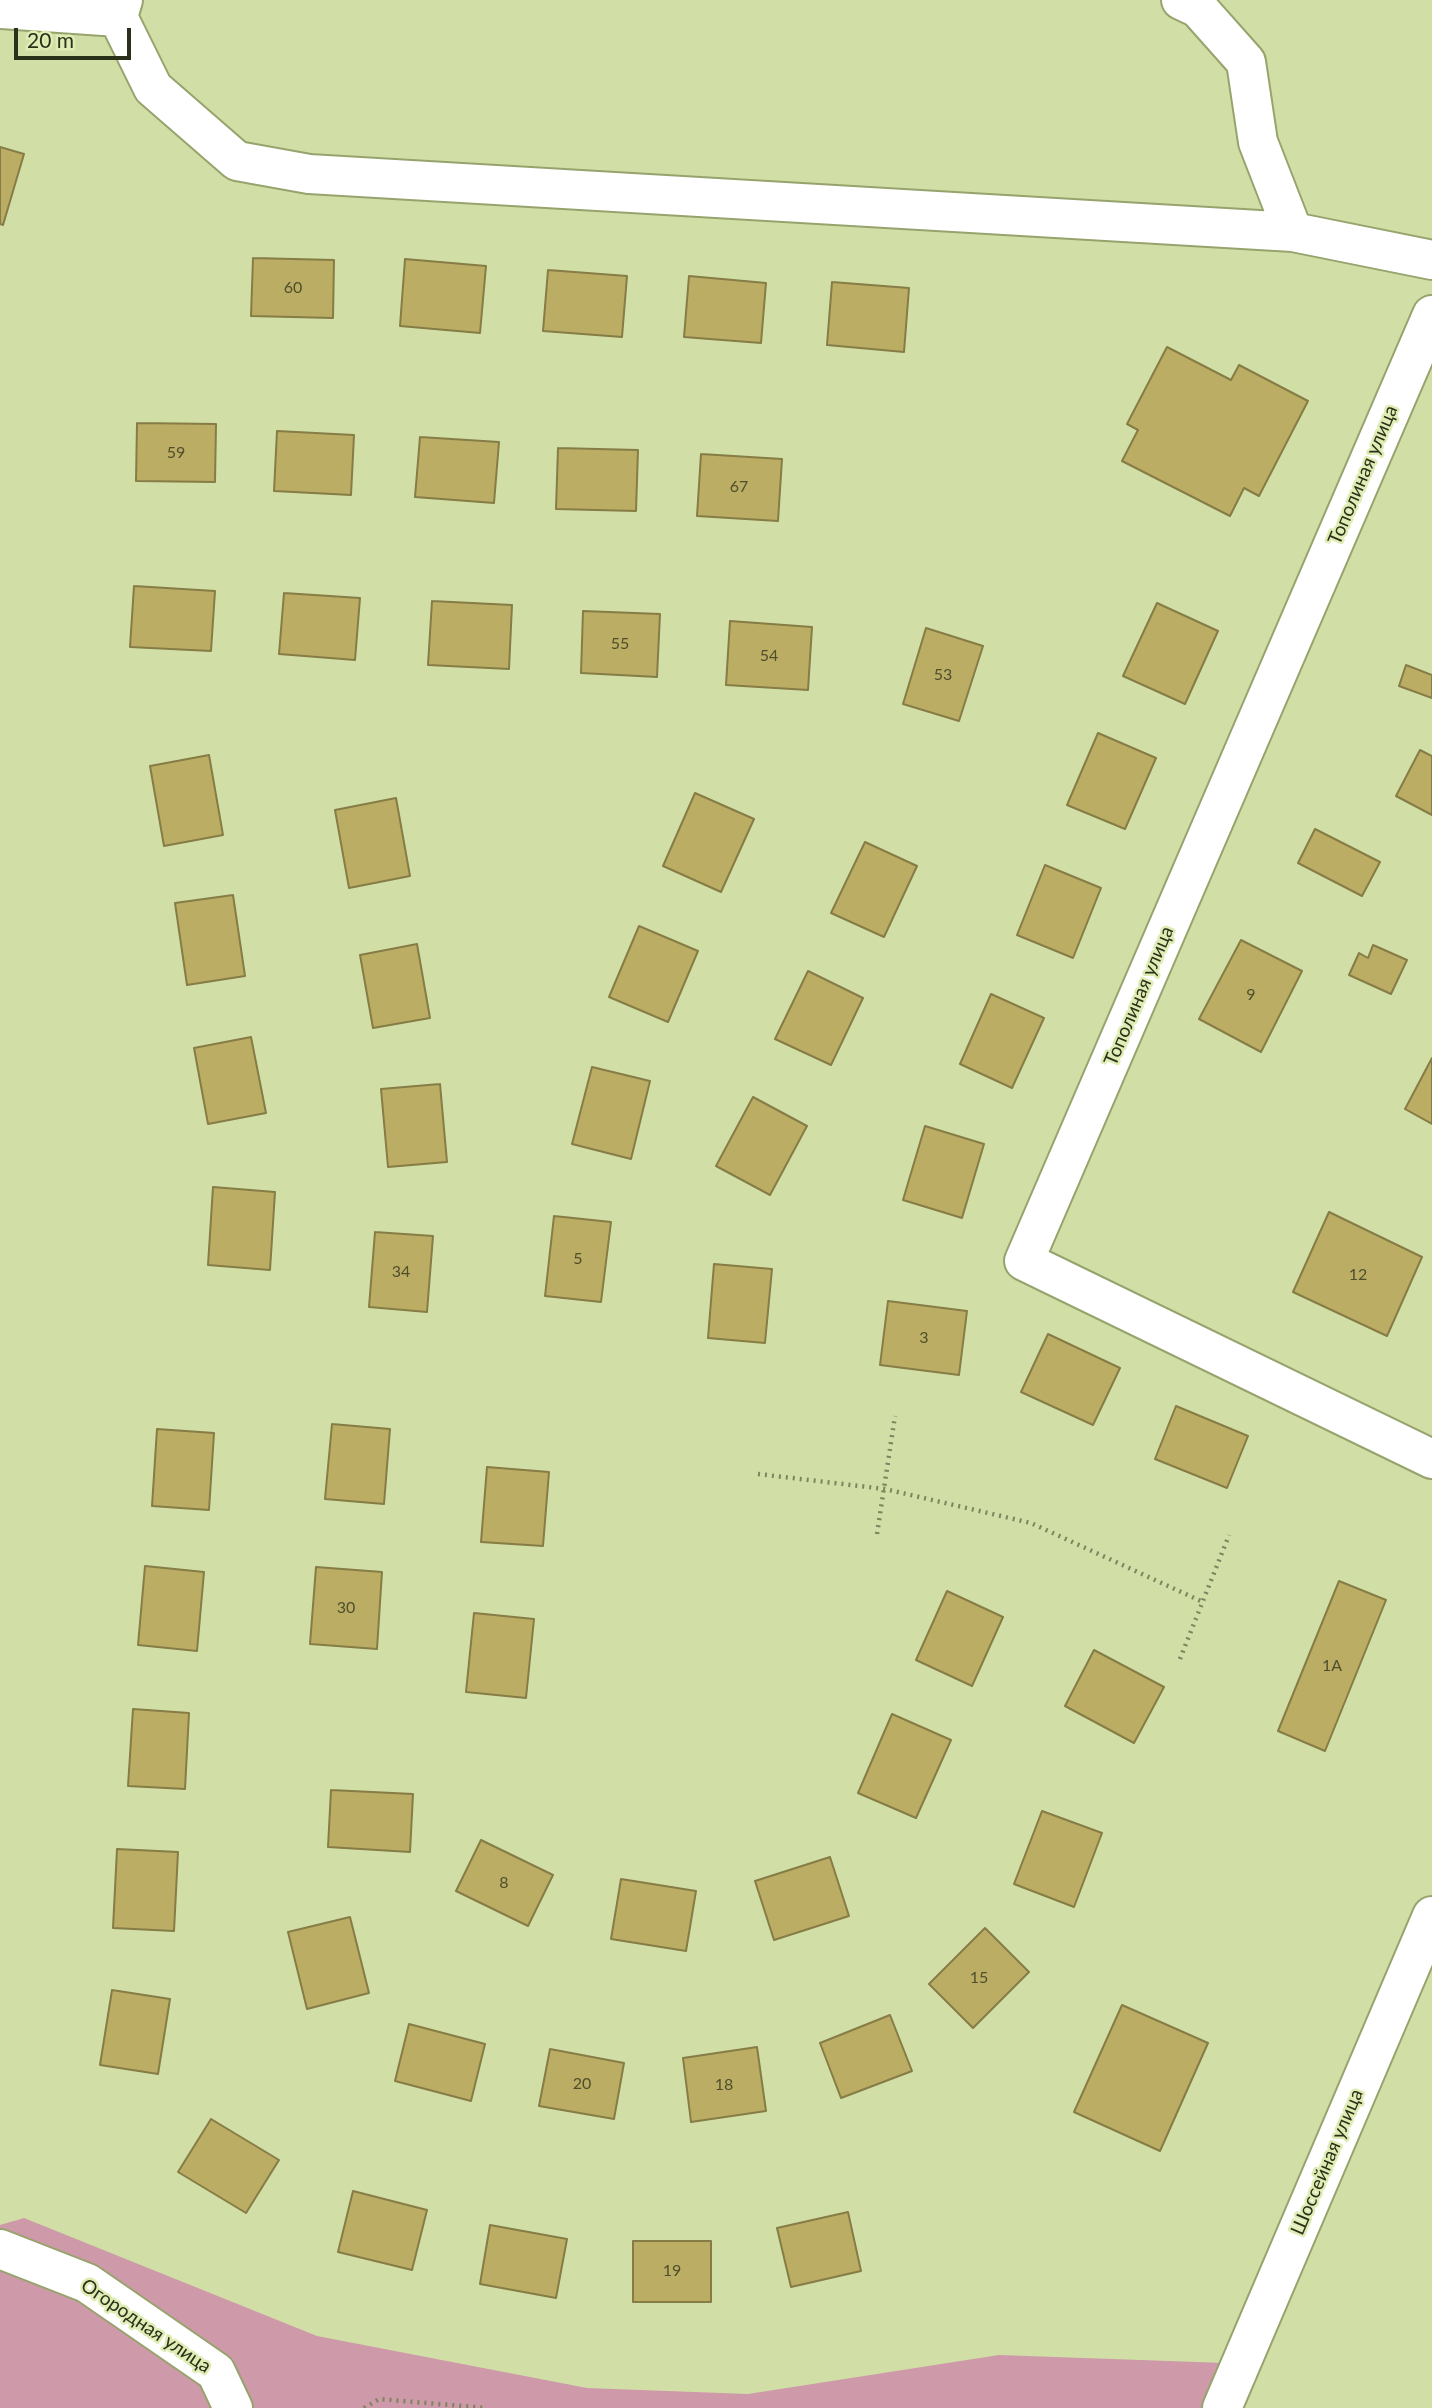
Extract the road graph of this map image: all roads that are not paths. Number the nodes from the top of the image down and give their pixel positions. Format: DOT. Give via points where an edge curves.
graph roads {
  1 [pos="1181,0"];
  2 [pos="120,8"];
  3 [pos="0,9"];
  4 [pos="1293,232"];
  5 [pos="1432,260"];
  6 [pos="1432,315"];
  7 [pos="1432,1459"];
  8 [pos="1432,1916"];
  9 [pos="0,2249"];
  10 [pos="233,2408"];
  11 [pos="1222,2408"];
  1 -- 4 [label="street" via="1198,8 1246,62 1258,142"];
  2 -- 3 [label="street"];
  2 -- 4 [label="street" via="153,88 237,161 309,174"];
  4 -- 5 [label="street"];
  6 -- 7 [label="street, Тополиная улица" via="1024,1261"];
  8 -- 11 [label="street, Шоссейная улица"];
  9 -- 10 [label="street, Огородная улица" via="87,2283 216,2372"];
}
